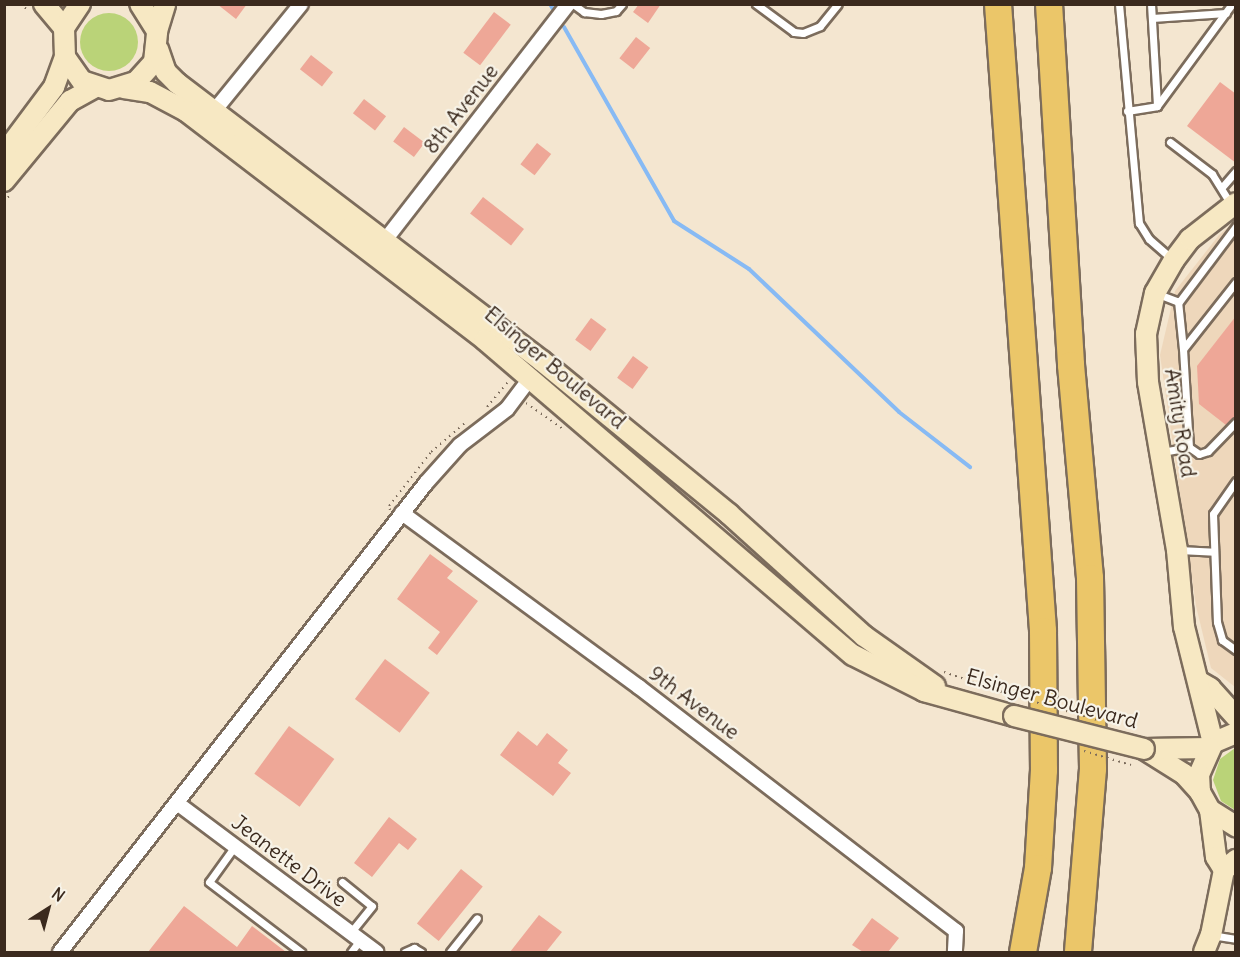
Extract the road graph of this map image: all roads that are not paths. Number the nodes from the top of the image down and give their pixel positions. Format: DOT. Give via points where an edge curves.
graph roads {
  1 [pos="80,4"];
  2 [pos="140,4"];
  3 [pos="165,4"];
  4 [pos="301,4"];
  5 [pos="568,4"];
  6 [pos="573,4"];
  7 [pos="622,4"];
  8 [pos="756,4"];
  9 [pos="838,4"];
  10 [pos="998,4"];
  11 [pos="1049,4"];
  12 [pos="1119,4"];
  13 [pos="1151,4"];
  14 [pos="1232,4"];
  15 [pos="37,8"];
  16 [pos="1226,13"];
  17 [pos="1152,18"];
  18 [pos="64,28"];
  19 [pos="157,40"];
  20 [pos="64,57"];
  21 [pos="95,87"];
  22 [pos="124,88"];
  23 [pos="1157,106"];
  24 [pos="215,110"];
  25 [pos="1128,111"];
  26 [pos="1170,142"];
  27 [pos="4,154"];
  28 [pos="1236,171"];
  29 [pos="4,181"];
  30 [pos="1223,186"];
  31 [pos="1233,204"];
  32 [pos="1236,226"];
  33 [pos="386,239"];
  34 [pos="1174,260"];
  35 [pos="1236,282"];
  36 [pos="1155,293"];
  37 [pos="1178,302"];
  38 [pos="1184,349"];
  39 [pos="542,360"];
  40 [pos="530,379"];
  41 [pos="1236,422"];
  42 [pos="1189,447"];
  43 [pos="1159,453"];
  44 [pos="627,459"];
  45 [pos="1236,481"];
  46 [pos="402,513"];
  47 [pos="729,514"];
  48 [pos="1177,550"];
  49 [pos="1214,552"];
  50 [pos="1236,650"];
  51 [pos="1198,681"];
  52 [pos="948,694"];
  53 [pos="1236,717"];
  54 [pos="1236,733"];
  55 [pos="1211,745"];
  56 [pos="1144,749"];
  57 [pos="1205,801"];
  58 [pos="177,803"];
  59 [pos="1236,826"];
  60 [pos="235,846"];
  61 [pos="1230,865"];
  62 [pos="342,882"];
  63 [pos="477,918"];
  64 [pos="355,937"];
  65 [pos="1236,939"];
  66 [pos="1208,944"];
  67 [pos="60,952"];
  68 [pos="301,952"];
  69 [pos="351,952"];
  70 [pos="376,952"];
  71 [pos="405,952"];
  72 [pos="421,952"];
  73 [pos="450,952"];
  74 [pos="955,952"];
  75 [pos="1023,952"];
  76 [pos="1077,952"];
  1 -- 18 [label="street"];
  2 -- 19 [label="street, Elsinger Boulevard"];
  3 -- 19 [label="street"];
  4 -- 24 [label="street"];
  5 -- 33 [label="street, 8th Avenue"];
  6 -- 7 [label="lane" via="584,12 601,14 616,11"];
  8 -- 9 [label="lane" via="785,26 803,33 820,26"];
  10 -- 75 [label="highway" via="1043,631 1040,846"];
  11 -- 76 [label="highway" via="1071,365 1090,578 1093,769"];
  12 -- 25 [label="lane"];
  13 -- 17 [label="lane"];
  14 -- 16 [label="lane"];
  15 -- 18 [label="street"];
  16 -- 17 [label="lane"];
  16 -- 23 [label="lane"];
  17 -- 23 [label="lane"];
  18 -- 20 [label="street"];
  19 -- 22 [label="street" via="147,73"];
  19 -- 24 [label="street, Elsinger Boulevard" via="170,77"];
  20 -- 21 [label="street" via="71,70"];
  20 -- 27 [label="street" via="54,87"];
  21 -- 22 [label="street, Elsinger Boulevard"];
  21 -- 29 [label="street" via="70,101"];
  22 -- 40 [label="street, Elsinger Boulevard" via="150,92 186,111 485,339"];
  23 -- 25 [label="lane"];
  24 -- 33 [label="street, Elsinger Boulevard"];
  25 -- 34 [label="lane" via="1139,223 1149,238"];
  26 -- 30 [label="lane"];
  28 -- 30 [label="lane"];
  30 -- 31 [label="lane"];
  31 -- 34 [label="street, Amity Road" via="1190,239"];
  32 -- 37 [label="lane"];
  33 -- 39 [label="street, Elsinger Boulevard"];
  34 -- 36 [label="street, Amity Road"];
  35 -- 38 [label="lane"];
  36 -- 37 [label="lane"];
  36 -- 43 [label="street, Amity Road" via="1146,334 1146,362"];
  37 -- 38 [label="lane"];
  38 -- 42 [label="lane"];
  39 -- 40 [label="street"];
  39 -- 47 [label="street, Elsinger Boulevard"];
  40 -- 44 [label="street, Elsinger Boulevard"];
  40 -- 46 [label="street" via="507,409 460,445"];
  41 -- 42 [label="lane" via="1208,452 1199,454"];
  42 -- 43 [label="lane"];
  43 -- 48 [label="street, Amity Road"];
  44 -- 47 [label="street" via="651,470 704,512"];
  44 -- 52 [label="street, Elsinger Boulevard" via="854,655 902,682"];
  45 -- 49 [label="lane" via="1213,514"];
  46 -- 58 [label="street"];
  46 -- 74 [label="street, 9th Avenue" via="639,687 956,931"];
  47 -- 52 [label="street, Elsinger Boulevard" via="864,636"];
  48 -- 49 [label="lane"];
  48 -- 51 [label="street, Amity Road" via="1184,627"];
  49 -- 50 [label="lane" via="1217,622 1222,640"];
  51 -- 53 [label="street" via="1210,688"];
  51 -- 55 [label="street, Amity Road"];
  52 -- 56 [label="street, Elsinger Boulevard, bridge" via="1014,716"];
  54 -- 55 [label="street"];
  55 -- 56 [label="street, Elsinger Boulevard"];
  55 -- 57 [label="street" via="1199,774"];
  56 -- 57 [label="street, Elsinger Boulevard" via="1184,774"];
  57 -- 59 [label="street, Elsinger Boulevard"];
  57 -- 61 [label="street" via="1216,857"];
  58 -- 60 [label="street, Jeanette Drive"];
  58 -- 67 [label="street"];
  60 -- 64 [label="street, Jeanette Drive"];
  60 -- 68 [label="lane" via="209,882"];
  61 -- 66 [label="street"];
  62 -- 64 [label="lane" via="372,906"];
  63 -- 73 [label="lane"];
  64 -- 69 [label="lane"];
  64 -- 70 [label="street, Jeanette Drive"];
  65 -- 66 [label="lane"];
  71 -- 72 [label="lane" via="414,948"];
}
